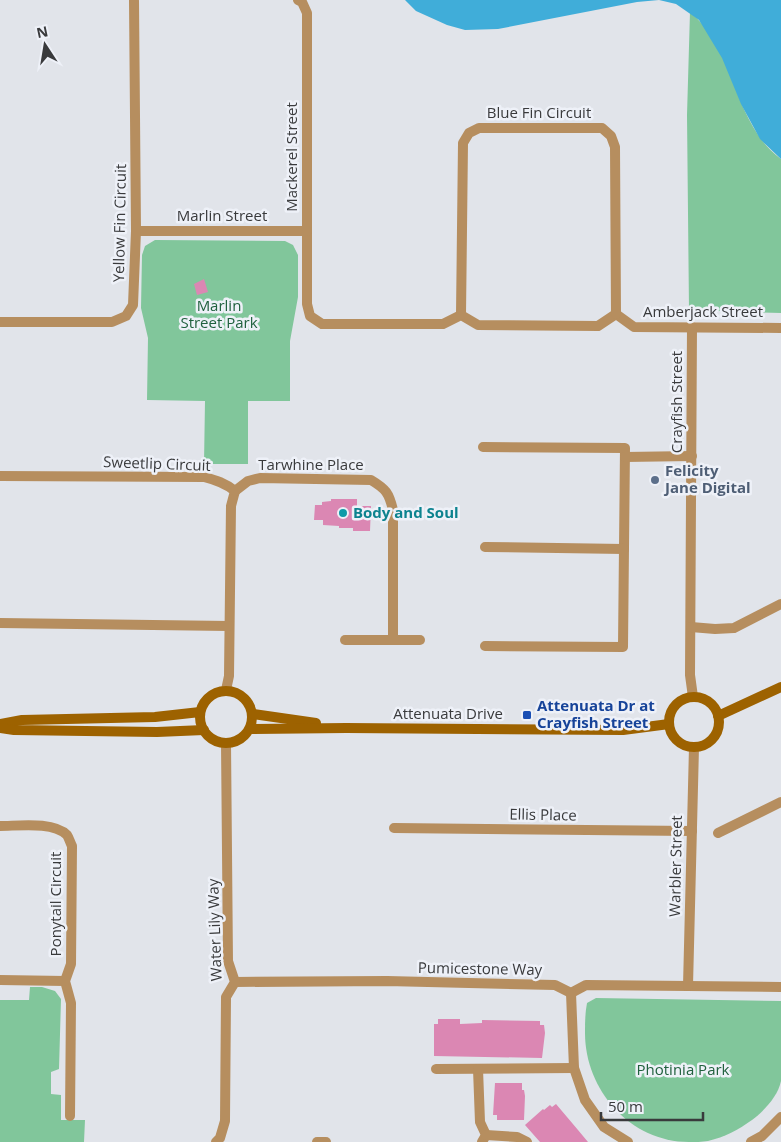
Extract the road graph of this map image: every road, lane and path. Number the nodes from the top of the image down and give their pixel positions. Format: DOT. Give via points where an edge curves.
graph roads {
  1 [pos="134,0"];
  2 [pos="298,0"];
  3 [pos="136,231"];
  4 [pos="307,231"];
  5 [pos="616,314"];
  6 [pos="461,315"];
  7 [pos="0,322"];
  8 [pos="692,327"];
  9 [pos="781,328"];
  10 [pos="483,447"];
  11 [pos="692,456"];
  12 [pos="625,457"];
  13 [pos="0,476"];
  14 [pos="234,491"];
  15 [pos="485,547"];
  16 [pos="624,549"];
  17 [pos="781,604"];
  18 [pos="0,623"];
  19 [pos="229,626"];
  20 [pos="691,627"];
  21 [pos="345,640"];
  22 [pos="393,640"];
  23 [pos="420,640"];
  24 [pos="485,646"];
  25 [pos="781,687"];
  26 [pos="226,690"];
  27 [pos="693,697"];
  28 [pos="200,712"];
  29 [pos="253,714"];
  30 [pos="718,716"];
  31 [pos="0,724"];
  32 [pos="669,724"];
  33 [pos="0,728"];
  34 [pos="346,728"];
  35 [pos="250,729"];
  36 [pos="204,730"];
  37 [pos="226,743"];
  38 [pos="694,746"];
  39 [pos="780,805"];
  40 [pos="0,826"];
  41 [pos="394,828"];
  42 [pos="692,831"];
  43 [pos="718,833"];
  44 [pos="0,980"];
  45 [pos="65,981"];
  46 [pos="235,982"];
  47 [pos="688,986"];
  48 [pos="781,987"];
  49 [pos="571,993"];
  50 [pos="574,1068"];
  51 [pos="436,1069"];
  52 [pos="478,1069"];
  53 [pos="70,1116"];
  54 [pos="781,1117"];
  55 [pos="484,1139"];
  56 [pos="221,1141"];
  57 [pos="317,1142"];
  58 [pos="326,1142"];
  59 [pos="526,1142"];
  60 [pos="628,1142"];
  61 [pos="751,1142"];
  1 -- 3 [label="street, Yellow Fin Circuit"];
  2 -- 4 [label="street, Mackerel Street" via="307,13"];
  3 -- 4 [label="street, Marlin Street"];
  3 -- 7 [label="street, Yellow Fin Circuit" via="133,305 126,316 112,322"];
  4 -- 6 [label="street, Mackerel Street" via="307,304 310,316 322,324 443,324"];
  5 -- 6 [label="street" via="598,326 478,325"];
  5 -- 6 [label="street, Blue Fin Circuit" via="616,147 612,136 602,128 479,128 469,133 463,143"];
  5 -- 8 [label="street, Amberjack Street" via="634,327"];
  8 -- 9 [label="street, Amberjack Street"];
  8 -- 11 [label="street, Crayfish Street"];
  10 -- 12 [label="street" via="625,448"];
  11 -- 12 [label="street"];
  11 -- 20 [label="street, Crayfish Street"];
  12 -- 16 [label="street"];
  13 -- 14 [label="street, Sweetlip Circuit" via="204,477 228,485"];
  14 -- 19 [label="street"];
  14 -- 22 [label="street, Tarwhine Place" via="248,481 260,478 370,480 383,488 393,510"];
  15 -- 16 [label="street"];
  16 -- 24 [label="street" via="622,647"];
  17 -- 20 [label="street" via="734,628"];
  18 -- 19 [label="street"];
  19 -- 26 [label="street"];
  20 -- 27 [label="street, Crayfish Street"];
  21 -- 22 [label="street"];
  22 -- 23 [label="street"];
  25 -- 30 [label="street"];
  26 -- 28 [label="street" via="210,696"];
  26 -- 29 [label="street" via="244,697"];
  27 -- 30 [label="street" via="708,701"];
  27 -- 32 [label="street" via="678,702 669,716"];
  28 -- 31 [label="street" via="22,720"];
  28 -- 36 [label="street"];
  29 -- 34 [label="street, Attenuata Drive"];
  29 -- 35 [label="street"];
  30 -- 38 [label="street" via="715,735 702,745"];
  32 -- 34 [label="street, Attenuata Drive" via="623,730"];
  32 -- 38 [label="street" via="675,738 687,746"];
  33 -- 36 [label="street"];
  34 -- 35 [label="street, Attenuata Drive"];
  35 -- 37 [label="street" via="244,736"];
  36 -- 37 [label="street" via="217,741"];
  37 -- 46 [label="street, Water Lily Way" via="228,961"];
  38 -- 42 [label="street, Warbler Street"];
  39 -- 43 [label="street"];
  40 -- 45 [label="street, Ponytail Circuit" via="48,826 68,836 72,846 71,964"];
  41 -- 42 [label="street, Ellis Place"];
  42 -- 47 [label="street, Warbler Street"];
  44 -- 45 [label="street"];
  45 -- 53 [label="street, Ponytail Circuit" via="70,1003"];
  46 -- 49 [label="street, Pumicestone Way" via="555,985"];
  46 -- 56 [label="street, Water Lily Way" via="226,997 225,1119"];
  47 -- 48 [label="street"];
  47 -- 49 [label="street" via="586,985"];
  49 -- 50 [label="street"];
  50 -- 52 [label="street"];
  50 -- 60 [label="street" via="585,1100 604,1127"];
  51 -- 52 [label="street"];
  52 -- 55 [label="street" via="480,1122"];
  54 -- 61 [label="street"];
  55 -- 59 [label="street" via="517,1137"];
  57 -- 58 [label="street"];
}
